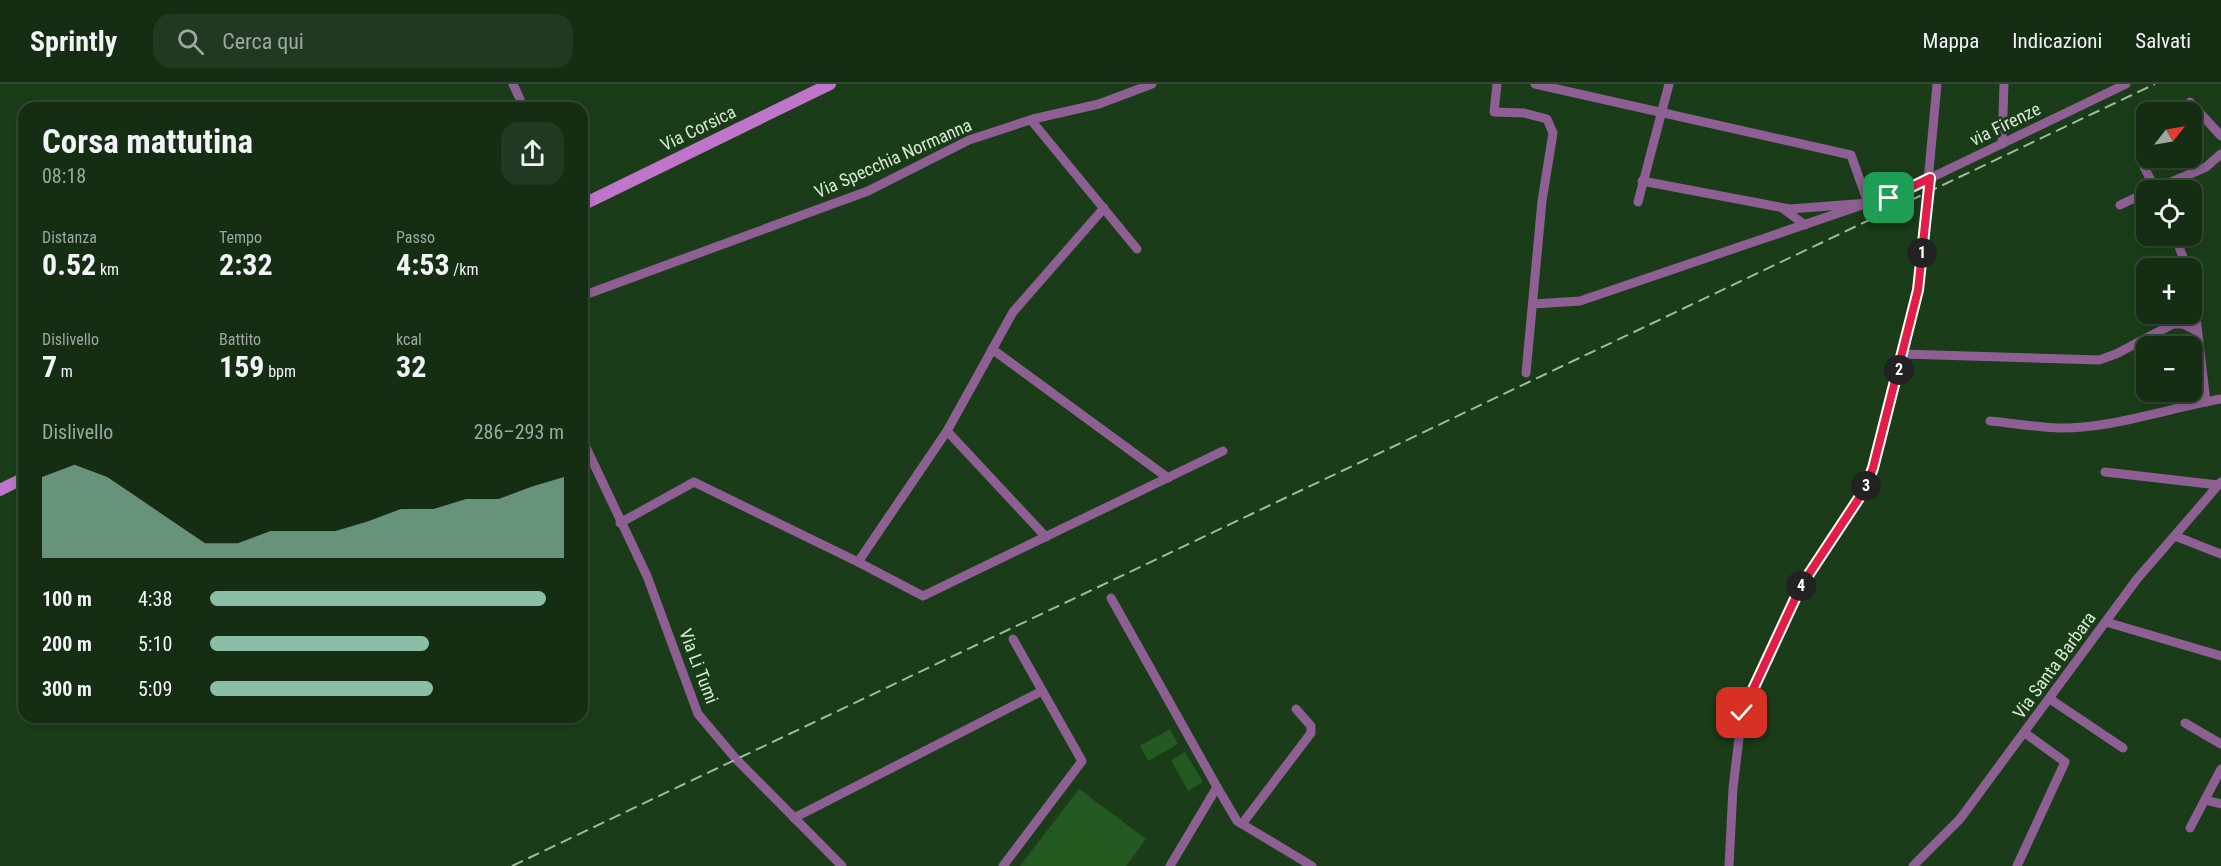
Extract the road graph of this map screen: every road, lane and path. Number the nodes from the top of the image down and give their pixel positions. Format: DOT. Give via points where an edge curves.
graph roads {
  1 [pos="513,84"];
  2 [pos="831,84"];
  3 [pos="1152,84"];
  4 [pos="1497,84"];
  5 [pos="1534,84"];
  6 [pos="1669,84"];
  7 [pos="1937,84"];
  8 [pos="2004,84"];
  9 [pos="2126,84"];
  10 [pos="2115,86"];
  11 [pos="521,102"];
  12 [pos="1661,112"];
  13 [pos="2202,115"];
  14 [pos="1031,120"];
  15 [pos="2221,136"];
  16 [pos="2002,144"];
  17 [pos="2221,154"];
  18 [pos="1930,178"];
  19 [pos="2177,180"];
  20 [pos="1642,181"];
  21 [pos="2136,199"];
  22 [pos="588,202"];
  23 [pos="1638,202"];
  24 [pos="1868,203"];
  25 [pos="2120,206"];
  26 [pos="1780,207"];
  27 [pos="1104,208"];
  28 [pos="1805,225"];
  29 [pos="1137,249"];
  30 [pos="588,294"];
  31 [pos="1533,304"];
  32 [pos="2196,324"];
  33 [pos="2197,331"];
  34 [pos="992,349"];
  35 [pos="1903,354"];
  36 [pos="1526,373"];
  37 [pos="2221,399"];
  38 [pos="2206,402"];
  39 [pos="1990,421"];
  40 [pos="947,431"];
  41 [pos="1223,451"];
  42 [pos="588,452"];
  43 [pos="2105,472"];
  44 [pos="1168,478"];
  45 [pos="18,481"];
  46 [pos="2220,484"];
  47 [pos="0,490"];
  48 [pos="620,523"];
  49 [pos="2175,536"];
  50 [pos="1047,537"];
  51 [pos="2221,554"];
  52 [pos="858,562"];
  53 [pos="1111,598"];
  54 [pos="2106,622"];
  55 [pos="1013,639"];
  56 [pos="2221,656"];
  57 [pos="1042,691"];
  58 [pos="2050,699"];
  59 [pos="1296,710"];
  60 [pos="2185,723"];
  61 [pos="2025,733"];
  62 [pos="2221,744"];
  63 [pos="2123,748"];
  64 [pos="2221,769"];
  65 [pos="1217,786"];
  66 [pos="2205,800"];
  67 [pos="2221,804"];
  68 [pos="794,818"];
  69 [pos="1242,824"];
  70 [pos="2190,828"];
  71 [pos="842,866"];
  72 [pos="1003,866"];
  73 [pos="1170,866"];
  74 [pos="1312,866"];
  75 [pos="1729,866"];
  76 [pos="1913,866"];
  77 [pos="2017,866"];
  1 -- 11 [label="street"];
  2 -- 22 [label="main road, Via Corsica"];
  3 -- 14 [label="street, Via Specchia Normanna" via="1099,104"];
  4 -- 31 [label="street" via="1494,112 1547,119 1553,133 1542,201"];
  5 -- 12 [label="street"];
  6 -- 12 [label="street"];
  7 -- 18 [label="street"];
  8 -- 16 [label="street"];
  9 -- 10 [label="street, via Firenze"];
  10 -- 16 [label="street, via Firenze"];
  12 -- 20 [label="street"];
  12 -- 24 [label="street" via="1851,155"];
  13 -- 15 [label="street"];
  14 -- 27 [label="street"];
  14 -- 30 [label="street, Via Specchia Normanna" via="969,140 868,190"];
  16 -- 18 [label="street, via Firenze"];
  17 -- 19 [label="street" via="2206,167"];
  18 -- 24 [label="street, via Firenze" via="1889,198"];
  18 -- 35 [label="street" via="1918,290"];
  20 -- 23 [label="street"];
  20 -- 26 [label="street"];
  21 -- 25 [label="street"];
  24 -- 26 [label="street"];
  24 -- 28 [label="street"];
  26 -- 28 [label="street"];
  27 -- 29 [label="street"];
  27 -- 34 [label="street" via="1012,312"];
  28 -- 31 [label="street" via="1580,301"];
  31 -- 36 [label="street"];
  32 -- 33 [label="street"];
  33 -- 35 [label="street" via="2173,324 2099,360"];
  33 -- 38 [label="street"];
  34 -- 40 [label="street"];
  34 -- 44 [label="street"];
  35 -- 75 [label="street" via="1865,489 1801,586 1742,713"];
  37 -- 38 [label="street"];
  38 -- 39 [label="street" via="2088,426 2059,428"];
  40 -- 50 [label="street"];
  40 -- 52 [label="street"];
  41 -- 44 [label="street"];
  42 -- 48 [label="street, Via Li Tumi"];
  43 -- 46 [label="street"];
  44 -- 50 [label="street"];
  45 -- 47 [label="main road"];
  46 -- 49 [label="street, Via Santa Barbara"];
  48 -- 52 [label="street" via="694,483"];
  48 -- 68 [label="street, Via Li Tumi" via="647,576 698,714"];
  49 -- 51 [label="street"];
  49 -- 54 [label="street, Via Santa Barbara"];
  50 -- 52 [label="street" via="923,596"];
  53 -- 65 [label="street"];
  54 -- 56 [label="street"];
  54 -- 58 [label="street, Via Santa Barbara"];
  55 -- 57 [label="street"];
  57 -- 68 [label="street"];
  57 -- 72 [label="street" via="1082,761"];
  58 -- 61 [label="street, Via Santa Barbara"];
  58 -- 63 [label="street"];
  59 -- 69 [label="street" via="1311,726 1311,733"];
  60 -- 62 [label="street"];
  61 -- 76 [label="street, Via Santa Barbara" via="1960,819"];
  61 -- 77 [label="street" via="2066,762"];
  64 -- 66 [label="street"];
  65 -- 69 [label="street"];
  65 -- 73 [label="street"];
  66 -- 67 [label="street"];
  66 -- 70 [label="street"];
  68 -- 71 [label="street, Via Li Tumi"];
  69 -- 74 [label="street"];
}
